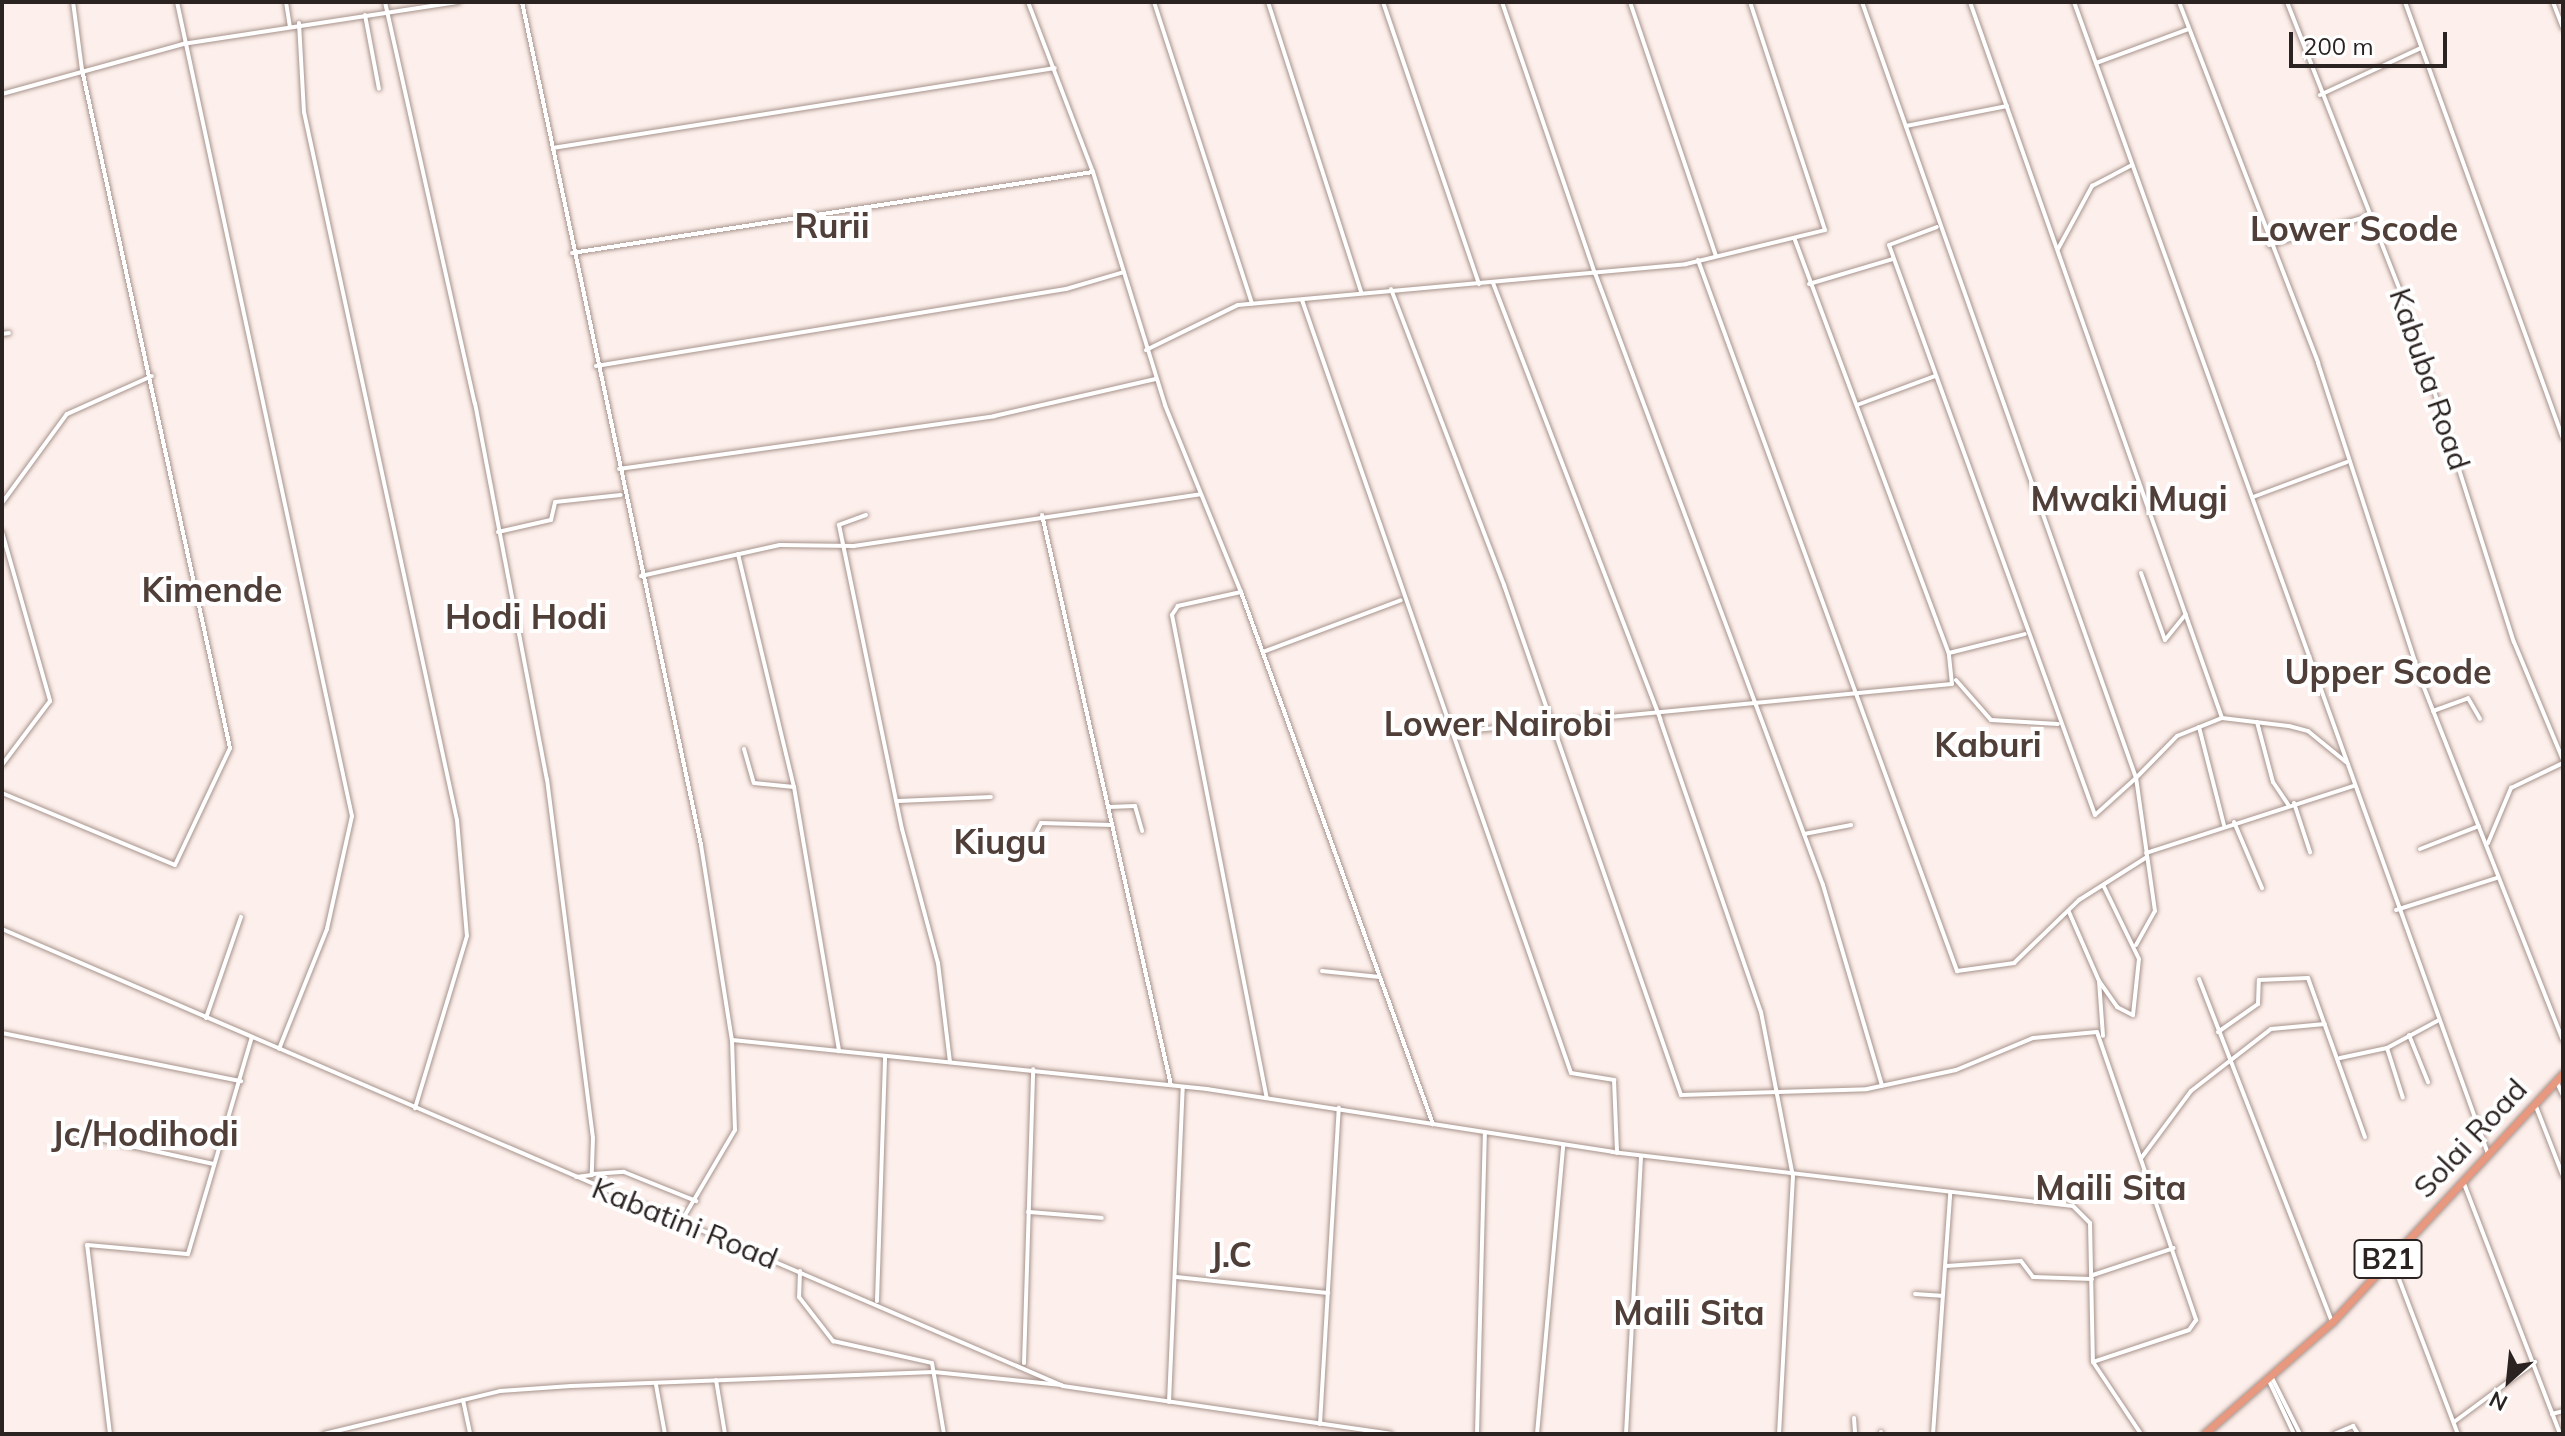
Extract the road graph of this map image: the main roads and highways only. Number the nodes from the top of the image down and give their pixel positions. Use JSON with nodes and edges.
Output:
{"nodes":[{"id":1,"x":2563,"y":1073,"type":"edge"},
{"id":2,"x":2204,"y":1434,"type":"edge"}],
"edges":[{"from":1,"to":2,"type":"highway","name":"Solai Road","number":"B21"}]}
